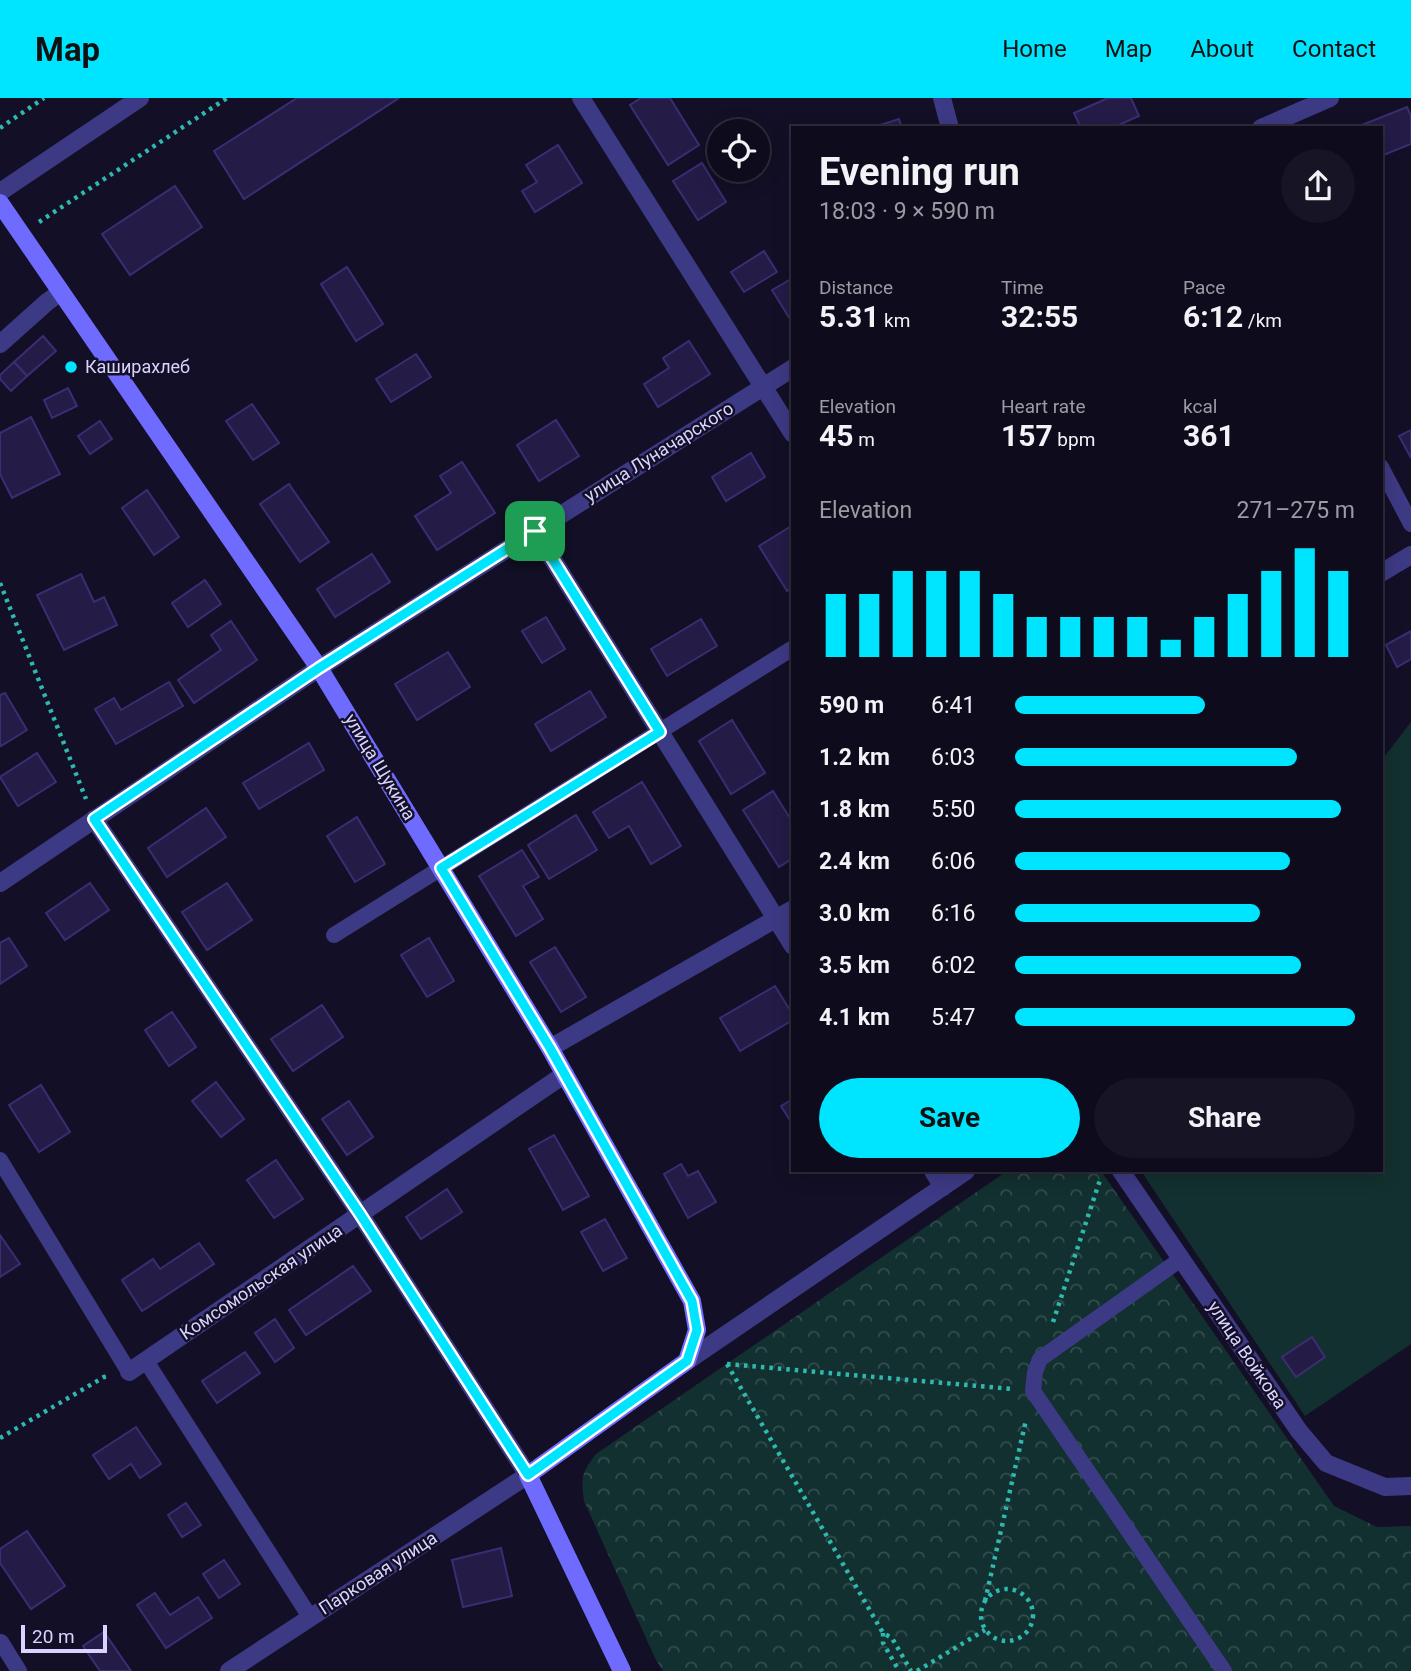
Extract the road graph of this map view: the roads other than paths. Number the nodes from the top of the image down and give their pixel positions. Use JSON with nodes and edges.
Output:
{"nodes":[{"id":1,"x":140,"y":98,"type":"edge"},
{"id":2,"x":581,"y":98,"type":"edge"},
{"id":3,"x":942,"y":98,"type":"edge"},
{"id":4,"x":1325,"y":99,"type":"edge"},
{"id":5,"x":949,"y":126,"type":"edge"},
{"id":6,"x":1265,"y":126,"type":"edge"},
{"id":7,"x":0,"y":191,"type":"edge"},
{"id":8,"x":0,"y":203,"type":"edge"},
{"id":9,"x":61,"y":292,"type":"junction"},
{"id":10,"x":0,"y":344,"type":"edge"},
{"id":11,"x":791,"y":369,"type":"edge"},
{"id":12,"x":764,"y":386,"type":"junction"},
{"id":13,"x":791,"y":431,"type":"edge"},
{"id":14,"x":1383,"y":471,"type":"edge"},
{"id":15,"x":1411,"y":524,"type":"edge"},
{"id":16,"x":535,"y":531,"type":"junction"},
{"id":17,"x":1411,"y":555,"type":"edge"},
{"id":18,"x":1383,"y":572,"type":"edge"},
{"id":19,"x":791,"y":649,"type":"edge"},
{"id":20,"x":319,"y":668,"type":"junction"},
{"id":21,"x":660,"y":732,"type":"junction"},
{"id":22,"x":94,"y":819,"type":"junction"},
{"id":23,"x":441,"y":868,"type":"junction"},
{"id":24,"x":0,"y":883,"type":"edge"},
{"id":25,"x":791,"y":910,"type":"edge"},
{"id":26,"x":776,"y":919,"type":"junction"},
{"id":27,"x":334,"y":935,"type":"dead end"},
{"id":28,"x":791,"y":943,"type":"edge"},
{"id":29,"x":550,"y":1048,"type":"junction"},
{"id":30,"x":565,"y":1074,"type":"junction"},
{"id":31,"x":0,"y":1160,"type":"edge"},
{"id":32,"x":934,"y":1172,"type":"edge"},
{"id":33,"x":965,"y":1172,"type":"edge"},
{"id":34,"x":1122,"y":1172,"type":"edge"},
{"id":35,"x":943,"y":1187,"type":"junction"},
{"id":36,"x":360,"y":1214,"type":"junction"},
{"id":37,"x":1181,"y":1259,"type":"junction"},
{"id":38,"x":146,"y":1361,"type":"junction"},
{"id":39,"x":687,"y":1361,"type":"junction"},
{"id":40,"x":130,"y":1372,"type":"joint"},
{"id":41,"x":528,"y":1475,"type":"junction"},
{"id":42,"x":1411,"y":1486,"type":"edge"},
{"id":43,"x":310,"y":1617,"type":"junction"},
{"id":44,"x":1,"y":1642,"type":"edge"},
{"id":45,"x":19,"y":1671,"type":"edge"},
{"id":46,"x":229,"y":1671,"type":"edge"},
{"id":47,"x":622,"y":1671,"type":"edge"},
{"id":48,"x":1224,"y":1671,"type":"edge"}],
"edges":[{"from":1,"to":7,"type":"street"},
{"from":2,"to":12,"type":"street"},
{"from":3,"to":5,"type":"street"},
{"from":4,"to":6,"type":"street"},
{"from":8,"to":9,"type":"street","name":"улица Щукина"},
{"from":9,"to":10,"type":"street"},
{"from":9,"to":20,"type":"street","name":"улица Щукина"},
{"from":11,"to":12,"type":"street","name":"улица Луначарского"},
{"from":12,"to":13,"type":"street"},
{"from":12,"to":16,"type":"street","name":"улица Луначарского"},
{"from":14,"to":15,"type":"lane"},
{"from":16,"to":20,"type":"street","name":"улица Луначарского"},
{"from":16,"to":21,"type":"street"},
{"from":17,"to":18,"type":"street"},
{"from":19,"to":21,"type":"lane"},
{"from":20,"to":22,"type":"street","name":"улица Луначарского"},
{"from":20,"to":23,"type":"street","name":"улица Щукина"},
{"from":21,"to":23,"type":"lane"},
{"from":21,"to":26,"type":"street"},
{"from":22,"to":24,"type":"street","name":"улица Луначарского"},
{"from":22,"to":36,"type":"street"},
{"from":23,"to":27,"type":"lane"},
{"from":23,"to":29,"type":"street","name":"улица Щукина"},
{"from":25,"to":26,"type":"street"},
{"from":26,"to":28,"type":"street"},
{"from":26,"to":29,"type":"street"},
{"from":29,"to":30,"type":"street","name":"улица Щукина"},
{"from":30,"to":36,"type":"street","name":"Комсомольская улица"},
{"from":30,"to":39,"type":"street","name":"улица Щукина"},
{"from":31,"to":40,"type":"lane"},
{"from":32,"to":35,"type":"street"},
{"from":33,"to":35,"type":"street"},
{"from":34,"to":37,"type":"street","name":"улица Войкова"},
{"from":35,"to":39,"type":"street"},
{"from":36,"to":38,"type":"street","name":"Комсомольская улица"},
{"from":36,"to":41,"type":"street"},
{"from":37,"to":42,"type":"street","name":"улица Войкова"},
{"from":37,"to":48,"type":"lane"},
{"from":38,"to":40,"type":"street","name":"Комсомольская улица"},
{"from":38,"to":43,"type":"lane"},
{"from":39,"to":41,"type":"street"},
{"from":41,"to":43,"type":"street","name":"Парковая улица"},
{"from":41,"to":47,"type":"street"},
{"from":43,"to":46,"type":"street","name":"Парковая улица"},
{"from":44,"to":45,"type":"lane"}]}
